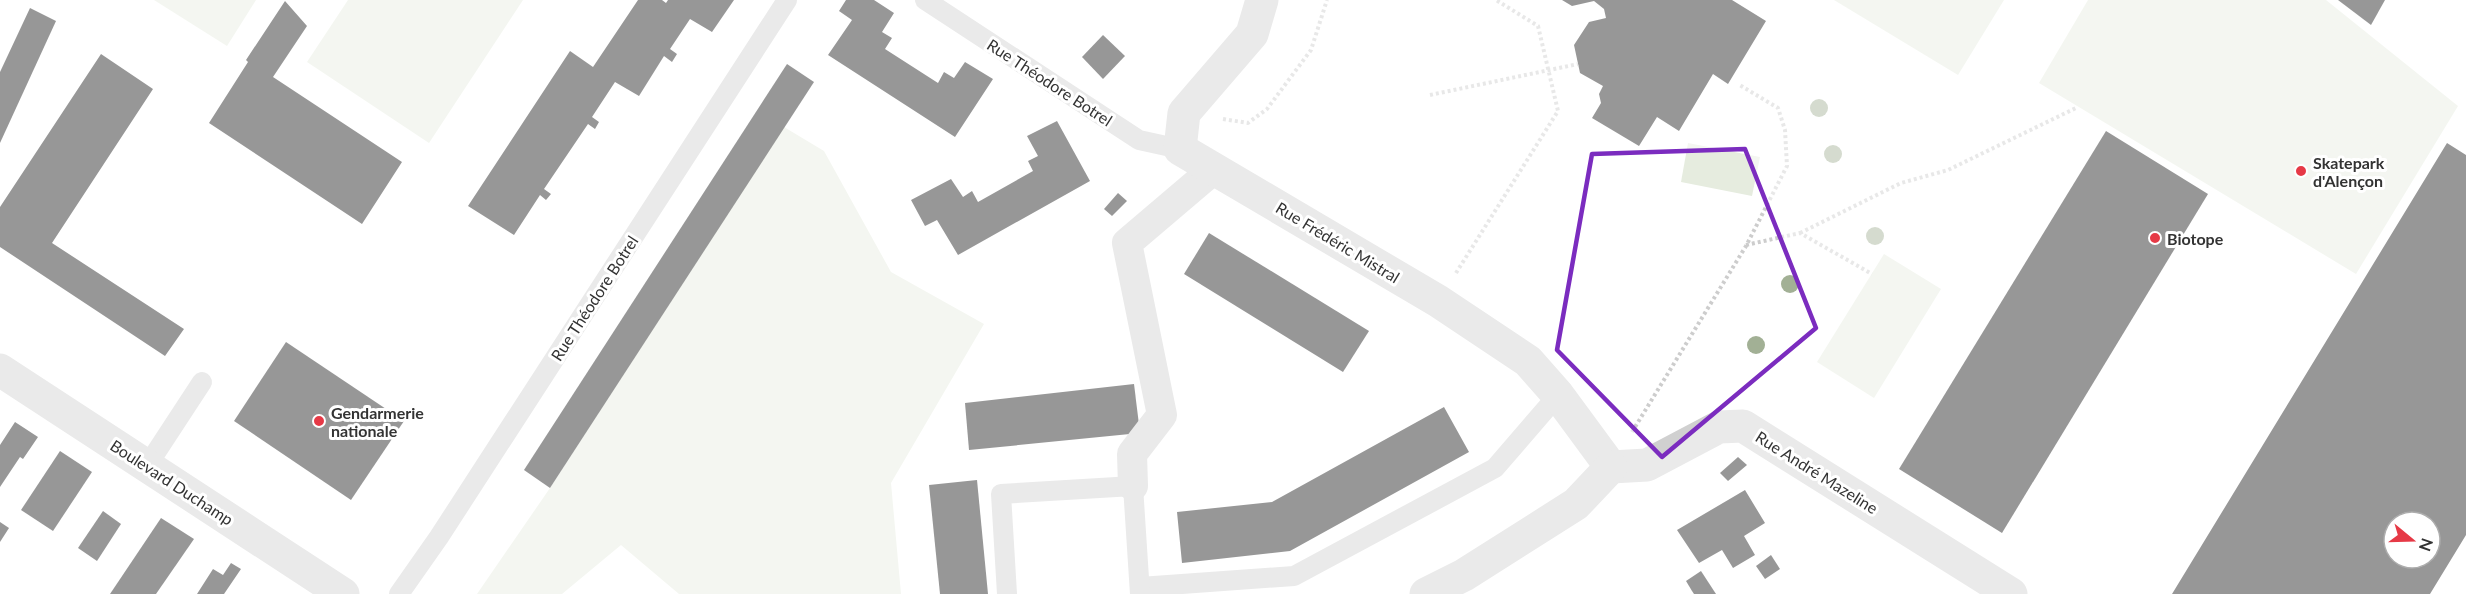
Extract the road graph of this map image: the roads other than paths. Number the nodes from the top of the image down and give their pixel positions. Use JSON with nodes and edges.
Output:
{"nodes":[{"id":1,"x":786,"y":0,"type":"edge"},
{"id":2,"x":926,"y":0,"type":"edge"},
{"id":3,"x":1262,"y":0,"type":"edge"},
{"id":4,"x":1180,"y":149,"type":"junction"},
{"id":5,"x":1214,"y":169,"type":"junction"},
{"id":6,"x":0,"y":370,"type":"edge"},
{"id":7,"x":202,"y":382,"type":"dead end"},
{"id":8,"x":1558,"y":395,"type":"junction"},
{"id":9,"x":147,"y":466,"type":"junction"},
{"id":10,"x":1611,"y":467,"type":"junction"},
{"id":11,"x":1133,"y":486,"type":"junction"},
{"id":12,"x":1470,"y":584,"type":"edge"},
{"id":13,"x":1140,"y":590,"type":"edge"},
{"id":14,"x":343,"y":594,"type":"edge"},
{"id":15,"x":399,"y":594,"type":"edge"},
{"id":16,"x":1007,"y":594,"type":"edge"},
{"id":17,"x":1426,"y":594,"type":"edge"},
{"id":18,"x":2011,"y":594,"type":"edge"}],
"edges":[{"from":1,"to":15,"type":"lane","name":"Rue Théodore Botrel"},
{"from":2,"to":4,"type":"lane","name":"Rue Théodore Botrel"},
{"from":3,"to":4,"type":"street"},
{"from":4,"to":5,"type":"street","name":"Rue Frédéric Mistral"},
{"from":5,"to":8,"type":"street","name":"Rue Frédéric Mistral"},
{"from":5,"to":11,"type":"street"},
{"from":6,"to":9,"type":"street","name":"Boulevard Duchamp"},
{"from":7,"to":9,"type":"lane"},
{"from":8,"to":10,"type":"street","name":"Rue Frédéric Mistral"},
{"from":8,"to":13,"type":"lane"},
{"from":9,"to":14,"type":"street","name":"Boulevard Duchamp"},
{"from":10,"to":12,"type":"street"},
{"from":10,"to":18,"type":"street","name":"Rue André Mazeline"},
{"from":11,"to":13,"type":"lane"},
{"from":11,"to":16,"type":"lane"},
{"from":12,"to":17,"type":"street"}]}
